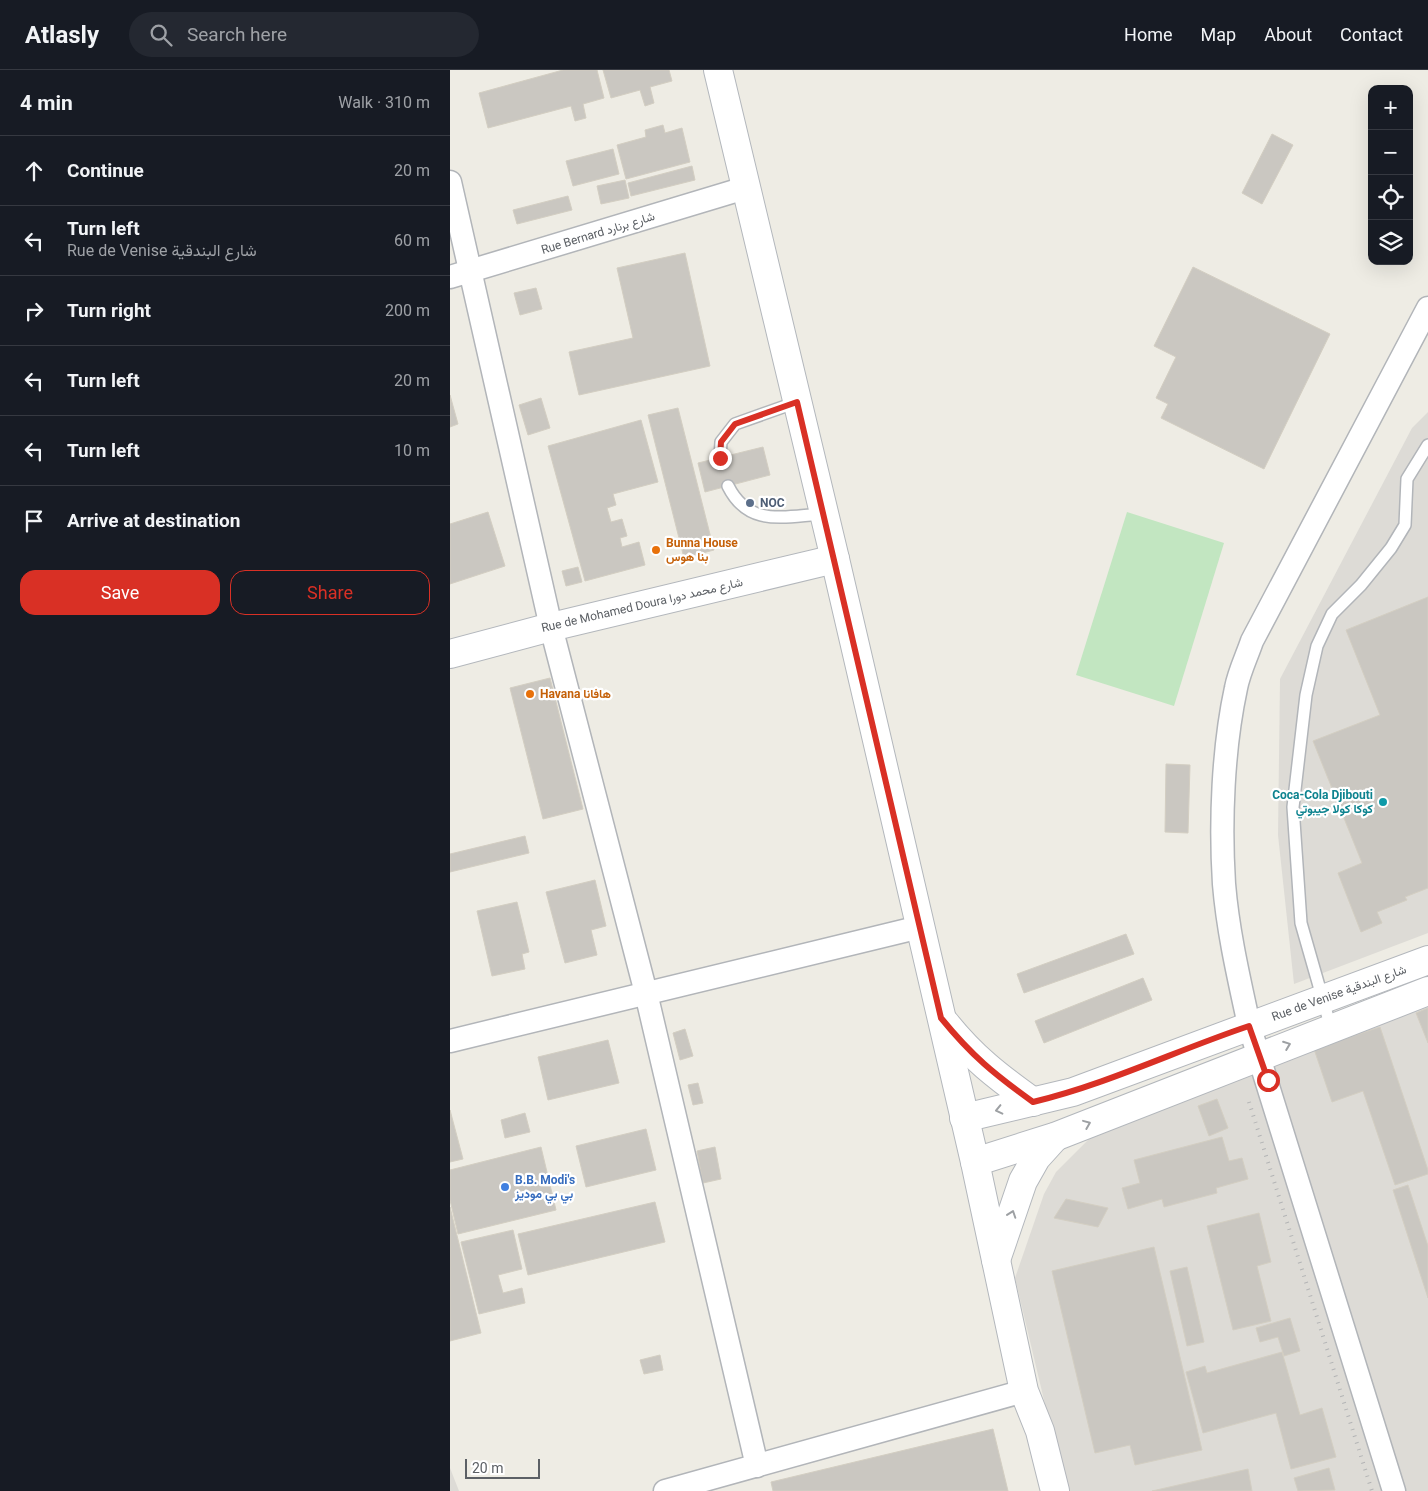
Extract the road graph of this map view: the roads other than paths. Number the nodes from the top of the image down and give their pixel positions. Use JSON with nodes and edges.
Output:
{"nodes":[{"id":1,"x":718,"y":70,"type":"edge"},
{"id":2,"x":450,"y":182,"type":"edge"},
{"id":3,"x":745,"y":188,"type":"junction"},
{"id":4,"x":460,"y":275,"type":"edge"},
{"id":5,"x":1428,"y":308,"type":"edge"},
{"id":6,"x":1422,"y":330,"type":"edge"},
{"id":7,"x":797,"y":402,"type":"junction"},
{"id":8,"x":1428,"y":445,"type":"edge"},
{"id":9,"x":720,"y":458,"type":"dead end"},
{"id":10,"x":728,"y":486,"type":"dead end"},
{"id":11,"x":824,"y":514,"type":"junction"},
{"id":12,"x":835,"y":559,"type":"junction"},
{"id":13,"x":551,"y":626,"type":"junction"},
{"id":14,"x":450,"y":654,"type":"edge"},
{"id":15,"x":920,"y":927,"type":"junction"},
{"id":16,"x":1428,"y":960,"type":"edge"},
{"id":17,"x":1428,"y":991,"type":"edge"},
{"id":18,"x":646,"y":993,"type":"junction"},
{"id":19,"x":1323,"y":1001,"type":"junction"},
{"id":20,"x":941,"y":1018,"type":"junction"},
{"id":21,"x":1249,"y":1026,"type":"junction"},
{"id":22,"x":1331,"y":1028,"type":"junction"},
{"id":23,"x":450,"y":1041,"type":"edge"},
{"id":24,"x":1258,"y":1056,"type":"junction"},
{"id":25,"x":1033,"y":1102,"type":"junction"},
{"id":26,"x":964,"y":1118,"type":"junction"},
{"id":27,"x":1057,"y":1136,"type":"junction"},
{"id":28,"x":975,"y":1162,"type":"junction"},
{"id":29,"x":996,"y":1260,"type":"junction"},
{"id":30,"x":1025,"y":1394,"type":"junction"},
{"id":31,"x":757,"y":1466,"type":"junction"},
{"id":32,"x":665,"y":1491,"type":"edge"},
{"id":33,"x":1036,"y":1491,"type":"edge"},
{"id":34,"x":1055,"y":1491,"type":"edge"},
{"id":35,"x":1394,"y":1491,"type":"edge"}],
"edges":[{"from":1,"to":3,"type":"main road"},
{"from":2,"to":4,"type":"street"},
{"from":3,"to":4,"type":"street","name":"Rue Bernard شارع برنارد"},
{"from":3,"to":7,"type":"main road"},
{"from":4,"to":13,"type":"street"},
{"from":5,"to":6,"type":"street"},
{"from":6,"to":21,"type":"street"},
{"from":7,"to":9,"type":"lane"},
{"from":7,"to":11,"type":"main road"},
{"from":8,"to":19,"type":"lane"},
{"from":10,"to":11,"type":"lane"},
{"from":11,"to":12,"type":"main road"},
{"from":12,"to":13,"type":"main road","name":"Rue de Mohamed Doura شارع محمد دورا"},
{"from":12,"to":15,"type":"main road"},
{"from":13,"to":14,"type":"main road","name":"Rue de Mohamed Doura شارع محمد دورا"},
{"from":13,"to":18,"type":"street"},
{"from":15,"to":18,"type":"street"},
{"from":15,"to":20,"type":"main road"},
{"from":16,"to":19,"type":"main road","name":"Rue de Venise شارع البندقية"},
{"from":17,"to":22,"type":"main road"},
{"from":18,"to":23,"type":"street"},
{"from":18,"to":31,"type":"street"},
{"from":19,"to":21,"type":"main road","name":"Rue de Venise شارع البندقية"},
{"from":19,"to":22,"type":"lane"},
{"from":20,"to":25,"type":"main road"},
{"from":20,"to":26,"type":"main road"},
{"from":21,"to":24,"type":"street"},
{"from":21,"to":25,"type":"main road","name":"Rue de Venise شارع البندقية"},
{"from":24,"to":22,"type":"main road","one_way":true},
{"from":27,"to":24,"type":"main road","one_way":true},
{"from":24,"to":35,"type":"street"},
{"from":25,"to":26,"type":"main road","name":"Rue de Venise شارع البندقية","one_way":true},
{"from":26,"to":28,"type":"main road"},
{"from":27,"to":28,"type":"main road"},
{"from":29,"to":27,"type":"main road","one_way":true},
{"from":28,"to":29,"type":"main road"},
{"from":29,"to":30,"type":"main road"},
{"from":30,"to":31,"type":"street"},
{"from":30,"to":33,"type":"main road"},
{"from":30,"to":34,"type":"main road"},
{"from":31,"to":32,"type":"street"}]}
